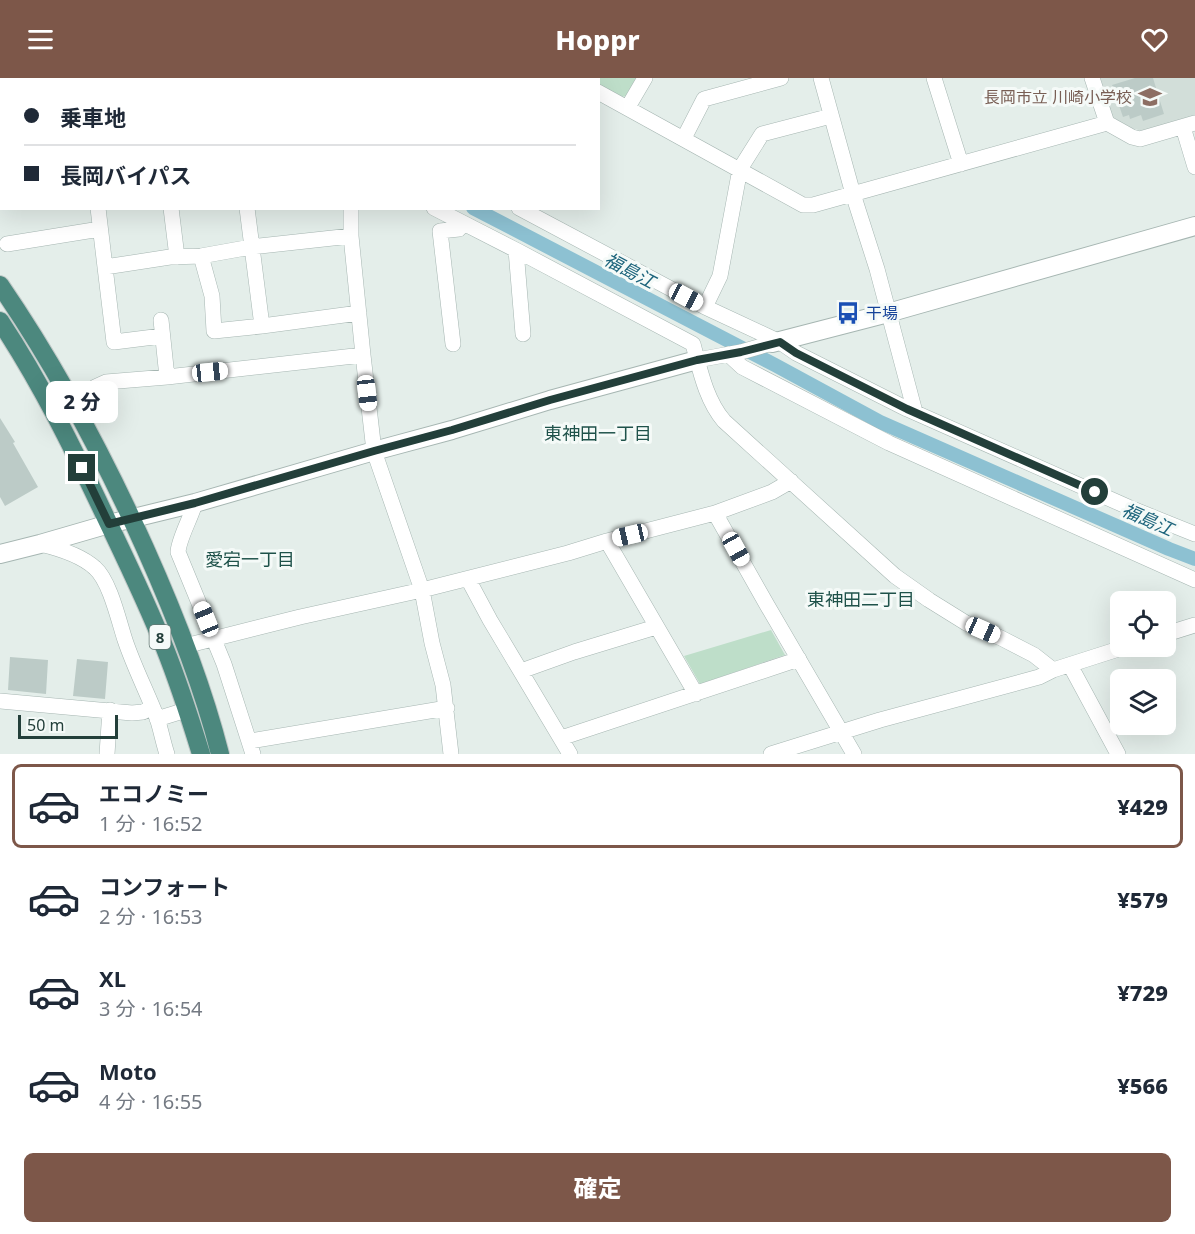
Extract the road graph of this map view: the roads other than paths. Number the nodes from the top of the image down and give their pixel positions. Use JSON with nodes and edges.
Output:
{"nodes":[{"id":1,"x":645,"y":78,"type":"edge"},
{"id":2,"x":781,"y":78,"type":"edge"},
{"id":3,"x":821,"y":78,"type":"edge"},
{"id":4,"x":934,"y":78,"type":"edge"},
{"id":5,"x":1092,"y":78,"type":"edge"},
{"id":6,"x":600,"y":93,"type":"edge"},
{"id":7,"x":628,"y":108,"type":"junction"},
{"id":8,"x":831,"y":116,"type":"junction"},
{"id":9,"x":1107,"y":123,"type":"junction"},
{"id":10,"x":1189,"y":125,"type":"edge"},
{"id":11,"x":684,"y":138,"type":"junction"},
{"id":12,"x":961,"y":164,"type":"junction"},
{"id":13,"x":1195,"y":167,"type":"edge"},
{"id":14,"x":740,"y":169,"type":"junction"},
{"id":15,"x":853,"y":194,"type":"junction"},
{"id":16,"x":98,"y":210,"type":"edge"},
{"id":17,"x":171,"y":210,"type":"edge"},
{"id":18,"x":247,"y":210,"type":"edge"},
{"id":19,"x":351,"y":210,"type":"edge"},
{"id":20,"x":438,"y":210,"type":"edge"},
{"id":21,"x":523,"y":210,"type":"edge"},
{"id":22,"x":463,"y":223,"type":"junction"},
{"id":23,"x":1195,"y":226,"type":"edge"},
{"id":24,"x":100,"y":229,"type":"junction"},
{"id":25,"x":351,"y":236,"type":"junction"},
{"id":26,"x":7,"y":244,"type":"dead end"},
{"id":27,"x":251,"y":247,"type":"junction"},
{"id":28,"x":516,"y":250,"type":"junction"},
{"id":29,"x":201,"y":256,"type":"junction"},
{"id":30,"x":177,"y":257,"type":"junction"},
{"id":31,"x":105,"y":267,"type":"junction"},
{"id":32,"x":0,"y":285,"type":"edge"},
{"id":33,"x":705,"y":307,"type":"junction"},
{"id":34,"x":888,"y":313,"type":"junction"},
{"id":35,"x":359,"y":314,"type":"junction"},
{"id":36,"x":161,"y":320,"type":"dead end"},
{"id":37,"x":0,"y":321,"type":"edge"},
{"id":38,"x":262,"y":326,"type":"junction"},
{"id":39,"x":523,"y":334,"type":"dead end"},
{"id":40,"x":162,"y":336,"type":"junction"},
{"id":41,"x":776,"y":342,"type":"junction"},
{"id":42,"x":453,"y":344,"type":"dead end"},
{"id":43,"x":734,"y":353,"type":"junction"},
{"id":44,"x":363,"y":355,"type":"junction"},
{"id":45,"x":697,"y":360,"type":"junction"},
{"id":46,"x":167,"y":377,"type":"junction"},
{"id":47,"x":95,"y":387,"type":"dead end"},
{"id":48,"x":915,"y":412,"type":"junction"},
{"id":49,"x":374,"y":451,"type":"junction"},
{"id":50,"x":791,"y":481,"type":"junction"},
{"id":51,"x":195,"y":503,"type":"junction"},
{"id":52,"x":716,"y":513,"type":"junction"},
{"id":53,"x":132,"y":519,"type":"junction"},
{"id":54,"x":109,"y":524,"type":"junction"},
{"id":55,"x":1195,"y":534,"type":"edge"},
{"id":56,"x":607,"y":541,"type":"junction"},
{"id":57,"x":40,"y":544,"type":"junction"},
{"id":58,"x":0,"y":554,"type":"edge"},
{"id":59,"x":468,"y":579,"type":"junction"},
{"id":60,"x":1195,"y":580,"type":"edge"},
{"id":61,"x":422,"y":590,"type":"junction"},
{"id":62,"x":1195,"y":625,"type":"edge"},
{"id":63,"x":656,"y":627,"type":"junction"},
{"id":64,"x":1176,"y":631,"type":"edge"},
{"id":65,"x":214,"y":638,"type":"junction"},
{"id":66,"x":185,"y":646,"type":"junction"},
{"id":67,"x":1110,"y":652,"type":"edge"},
{"id":68,"x":799,"y":659,"type":"junction"},
{"id":69,"x":1070,"y":665,"type":"junction"},
{"id":70,"x":1053,"y":670,"type":"junction"},
{"id":71,"x":521,"y":671,"type":"junction"},
{"id":72,"x":696,"y":694,"type":"junction"},
{"id":73,"x":0,"y":701,"type":"edge"},
{"id":74,"x":447,"y":708,"type":"junction"},
{"id":75,"x":110,"y":710,"type":"junction"},
{"id":76,"x":186,"y":710,"type":"junction"},
{"id":77,"x":155,"y":713,"type":"junction"},
{"id":78,"x":842,"y":732,"type":"junction"},
{"id":79,"x":561,"y":738,"type":"junction"},
{"id":80,"x":252,"y":748,"type":"edge"},
{"id":81,"x":107,"y":754,"type":"edge"},
{"id":82,"x":166,"y":754,"type":"edge"},
{"id":83,"x":201,"y":754,"type":"edge"},
{"id":84,"x":220,"y":754,"type":"edge"},
{"id":85,"x":450,"y":754,"type":"edge"},
{"id":86,"x":570,"y":754,"type":"edge"},
{"id":87,"x":771,"y":754,"type":"edge"},
{"id":88,"x":854,"y":754,"type":"edge"},
{"id":89,"x":1118,"y":754,"type":"edge"}],
"edges":[{"from":1,"to":7,"type":"street"},
{"from":2,"to":11,"type":"street"},
{"from":3,"to":8,"type":"street"},
{"from":4,"to":12,"type":"street"},
{"from":5,"to":9,"type":"street"},
{"from":6,"to":7,"type":"street"},
{"from":7,"to":11,"type":"street"},
{"from":8,"to":14,"type":"street"},
{"from":8,"to":15,"type":"street"},
{"from":9,"to":10,"type":"street"},
{"from":9,"to":12,"type":"street"},
{"from":10,"to":13,"type":"street"},
{"from":11,"to":14,"type":"street"},
{"from":12,"to":15,"type":"street"},
{"from":14,"to":15,"type":"street"},
{"from":14,"to":33,"type":"street"},
{"from":15,"to":34,"type":"street"},
{"from":16,"to":24,"type":"street"},
{"from":17,"to":30,"type":"street"},
{"from":18,"to":27,"type":"street"},
{"from":19,"to":25,"type":"street"},
{"from":20,"to":22,"type":"street"},
{"from":21,"to":33,"type":"street"},
{"from":22,"to":28,"type":"street"},
{"from":22,"to":42,"type":"street"},
{"from":23,"to":34,"type":"street"},
{"from":24,"to":26,"type":"street"},
{"from":24,"to":31,"type":"street"},
{"from":25,"to":27,"type":"street"},
{"from":25,"to":35,"type":"street"},
{"from":27,"to":29,"type":"street"},
{"from":27,"to":38,"type":"street"},
{"from":28,"to":39,"type":"street"},
{"from":28,"to":45,"type":"street"},
{"from":29,"to":30,"type":"street"},
{"from":29,"to":38,"type":"street"},
{"from":30,"to":31,"type":"street"},
{"from":31,"to":40,"type":"street"},
{"from":32,"to":53,"type":"highway","number":"8"},
{"from":33,"to":41,"type":"street"},
{"from":34,"to":41,"type":"street"},
{"from":34,"to":48,"type":"street"},
{"from":35,"to":38,"type":"street"},
{"from":35,"to":44,"type":"street"},
{"from":36,"to":40,"type":"street"},
{"from":37,"to":54,"type":"highway","number":"8"},
{"from":40,"to":46,"type":"street"},
{"from":41,"to":43,"type":"street"},
{"from":41,"to":48,"type":"street"},
{"from":43,"to":45,"type":"street"},
{"from":43,"to":60,"type":"street"},
{"from":44,"to":46,"type":"street"},
{"from":44,"to":49,"type":"street"},
{"from":45,"to":49,"type":"street"},
{"from":45,"to":50,"type":"street"},
{"from":46,"to":47,"type":"street"},
{"from":48,"to":55,"type":"street"},
{"from":49,"to":51,"type":"street"},
{"from":49,"to":61,"type":"street"},
{"from":50,"to":52,"type":"street"},
{"from":50,"to":70,"type":"street"},
{"from":51,"to":53,"type":"street"},
{"from":51,"to":65,"type":"street"},
{"from":52,"to":56,"type":"street"},
{"from":52,"to":68,"type":"street"},
{"from":53,"to":54,"type":"street"},
{"from":53,"to":66,"type":"highway","number":"8"},
{"from":54,"to":57,"type":"street"},
{"from":54,"to":76,"type":"highway","number":"8"},
{"from":56,"to":59,"type":"street"},
{"from":56,"to":63,"type":"street"},
{"from":57,"to":58,"type":"street"},
{"from":57,"to":77,"type":"street"},
{"from":59,"to":61,"type":"street"},
{"from":59,"to":71,"type":"street"},
{"from":61,"to":65,"type":"street"},
{"from":61,"to":74,"type":"street"},
{"from":62,"to":64,"type":"street"},
{"from":63,"to":71,"type":"street"},
{"from":63,"to":72,"type":"street"},
{"from":65,"to":66,"type":"street"},
{"from":65,"to":80,"type":"street"},
{"from":66,"to":84,"type":"highway","number":"8"},
{"from":67,"to":69,"type":"street"},
{"from":68,"to":72,"type":"street"},
{"from":68,"to":78,"type":"street"},
{"from":69,"to":70,"type":"street"},
{"from":69,"to":89,"type":"street"},
{"from":70,"to":78,"type":"street"},
{"from":71,"to":79,"type":"street"},
{"from":72,"to":79,"type":"street"},
{"from":73,"to":75,"type":"street"},
{"from":74,"to":80,"type":"street"},
{"from":74,"to":85,"type":"street"},
{"from":75,"to":77,"type":"street"},
{"from":75,"to":81,"type":"street"},
{"from":76,"to":77,"type":"street"},
{"from":76,"to":83,"type":"highway","number":"8"},
{"from":77,"to":82,"type":"street"},
{"from":78,"to":87,"type":"street"},
{"from":78,"to":88,"type":"street"},
{"from":79,"to":86,"type":"street"}]}
